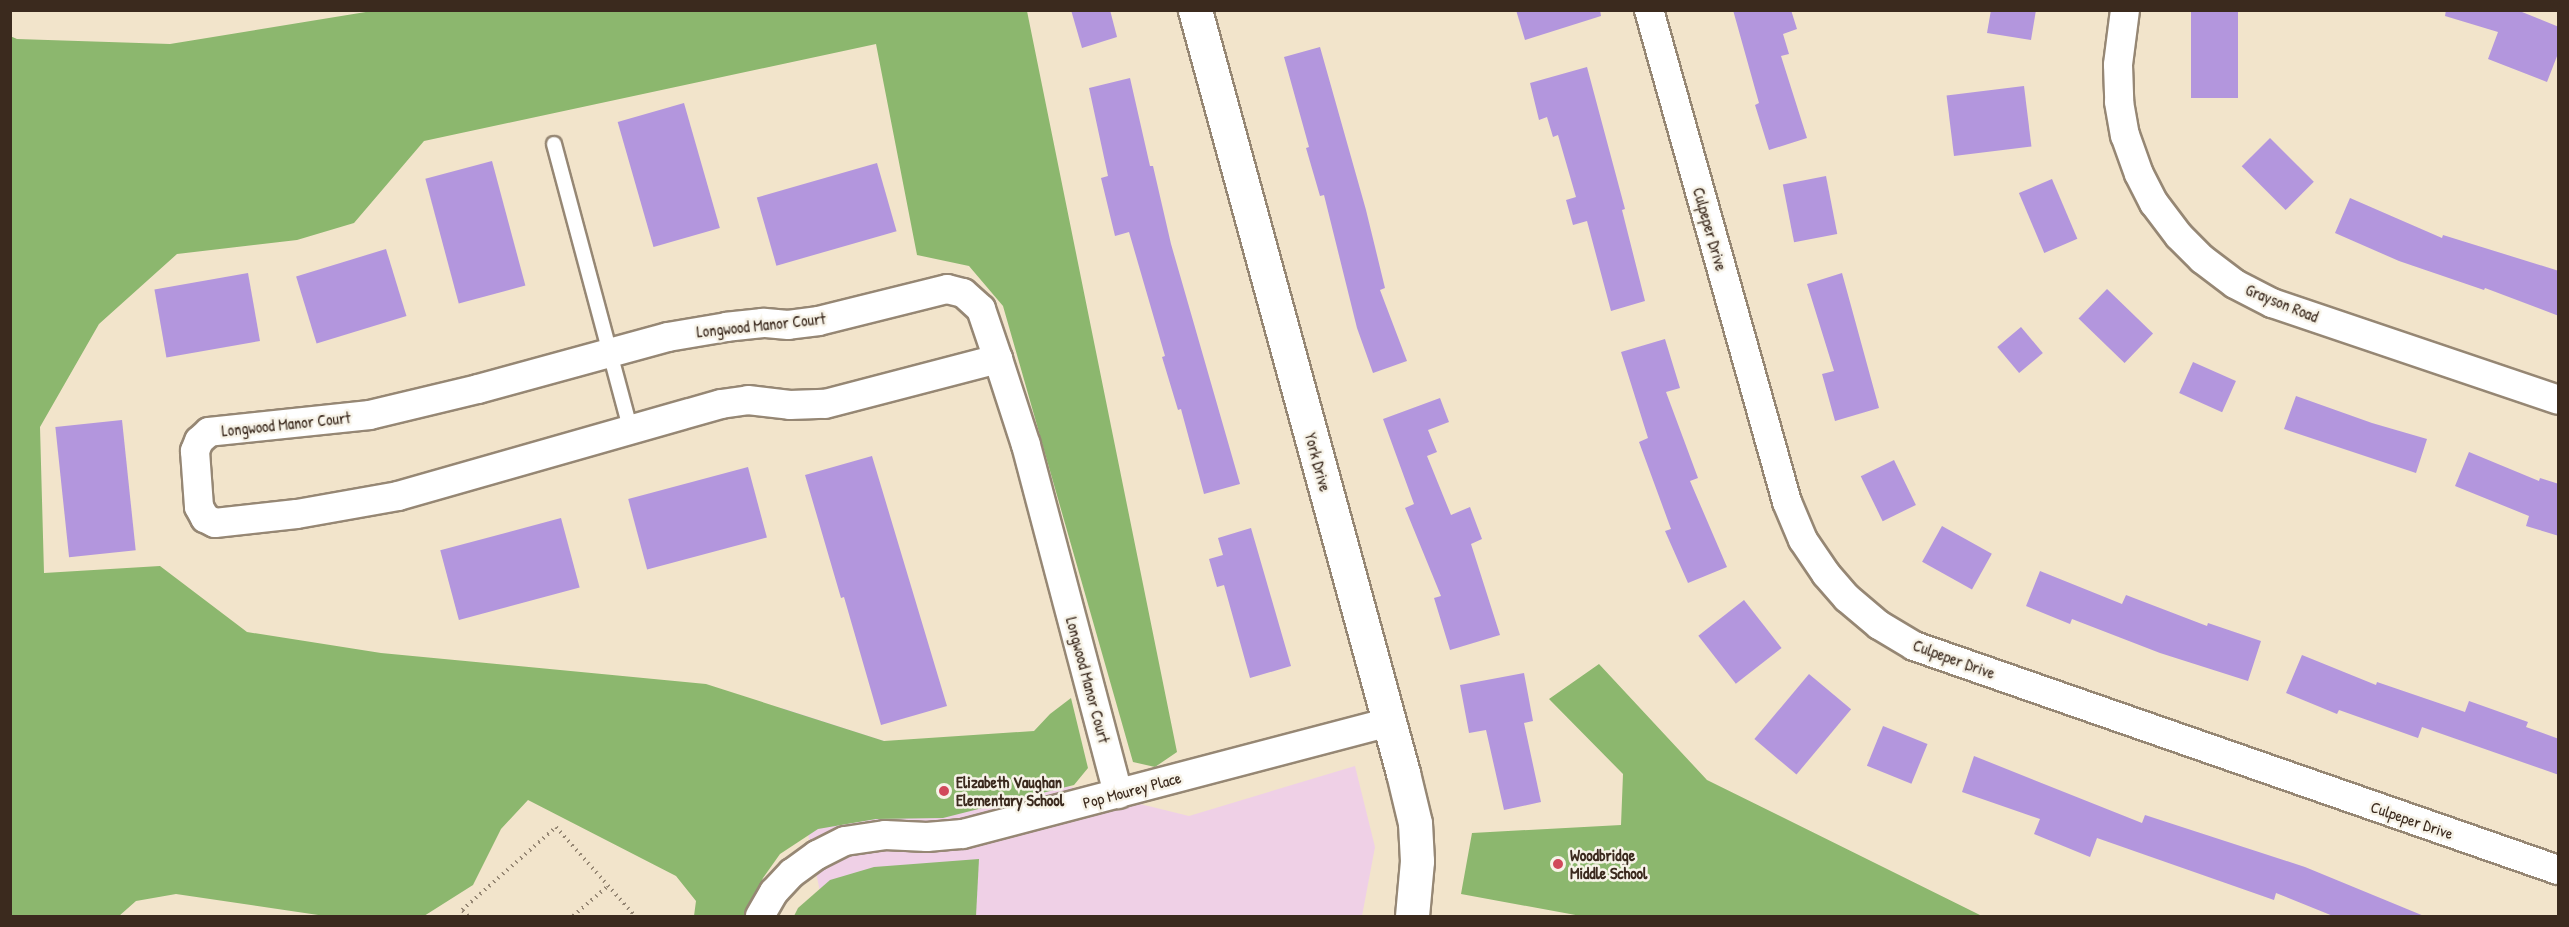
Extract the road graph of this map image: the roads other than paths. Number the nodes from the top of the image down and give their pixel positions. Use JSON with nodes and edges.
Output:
{"nodes":[{"id":1,"x":1195,"y":10,"type":"edge"},
{"id":2,"x":1649,"y":10,"type":"edge"},
{"id":3,"x":2125,"y":10,"type":"edge"},
{"id":4,"x":554,"y":144,"type":"dead end"},
{"id":5,"x":610,"y":353,"type":"junction"},
{"id":6,"x":998,"y":359,"type":"junction"},
{"id":7,"x":2559,"y":400,"type":"edge"},
{"id":8,"x":631,"y":431,"type":"junction"},
{"id":9,"x":1389,"y":722,"type":"junction"},
{"id":10,"x":1118,"y":794,"type":"junction"},
{"id":11,"x":2559,"y":870,"type":"edge"},
{"id":12,"x":760,"y":916,"type":"edge"},
{"id":13,"x":1412,"y":916,"type":"edge"}],
"edges":[{"from":1,"to":9,"type":"street","name":"York Drive"},
{"from":2,"to":11,"type":"street","name":"Culpeper Drive"},
{"from":3,"to":7,"type":"street","name":"Grayson Road"},
{"from":4,"to":5,"type":"lane"},
{"from":5,"to":6,"type":"street","name":"Longwood Manor Court"},
{"from":5,"to":8,"type":"lane"},
{"from":5,"to":8,"type":"street","name":"Longwood Manor Court"},
{"from":6,"to":8,"type":"street","name":"Longwood Manor Court"},
{"from":6,"to":10,"type":"street","name":"Longwood Manor Court"},
{"from":9,"to":10,"type":"street","name":"Pop Mourey Place"},
{"from":9,"to":13,"type":"street","name":"York Drive"},
{"from":10,"to":12,"type":"street","name":"Pop Mourey Place"}]}
